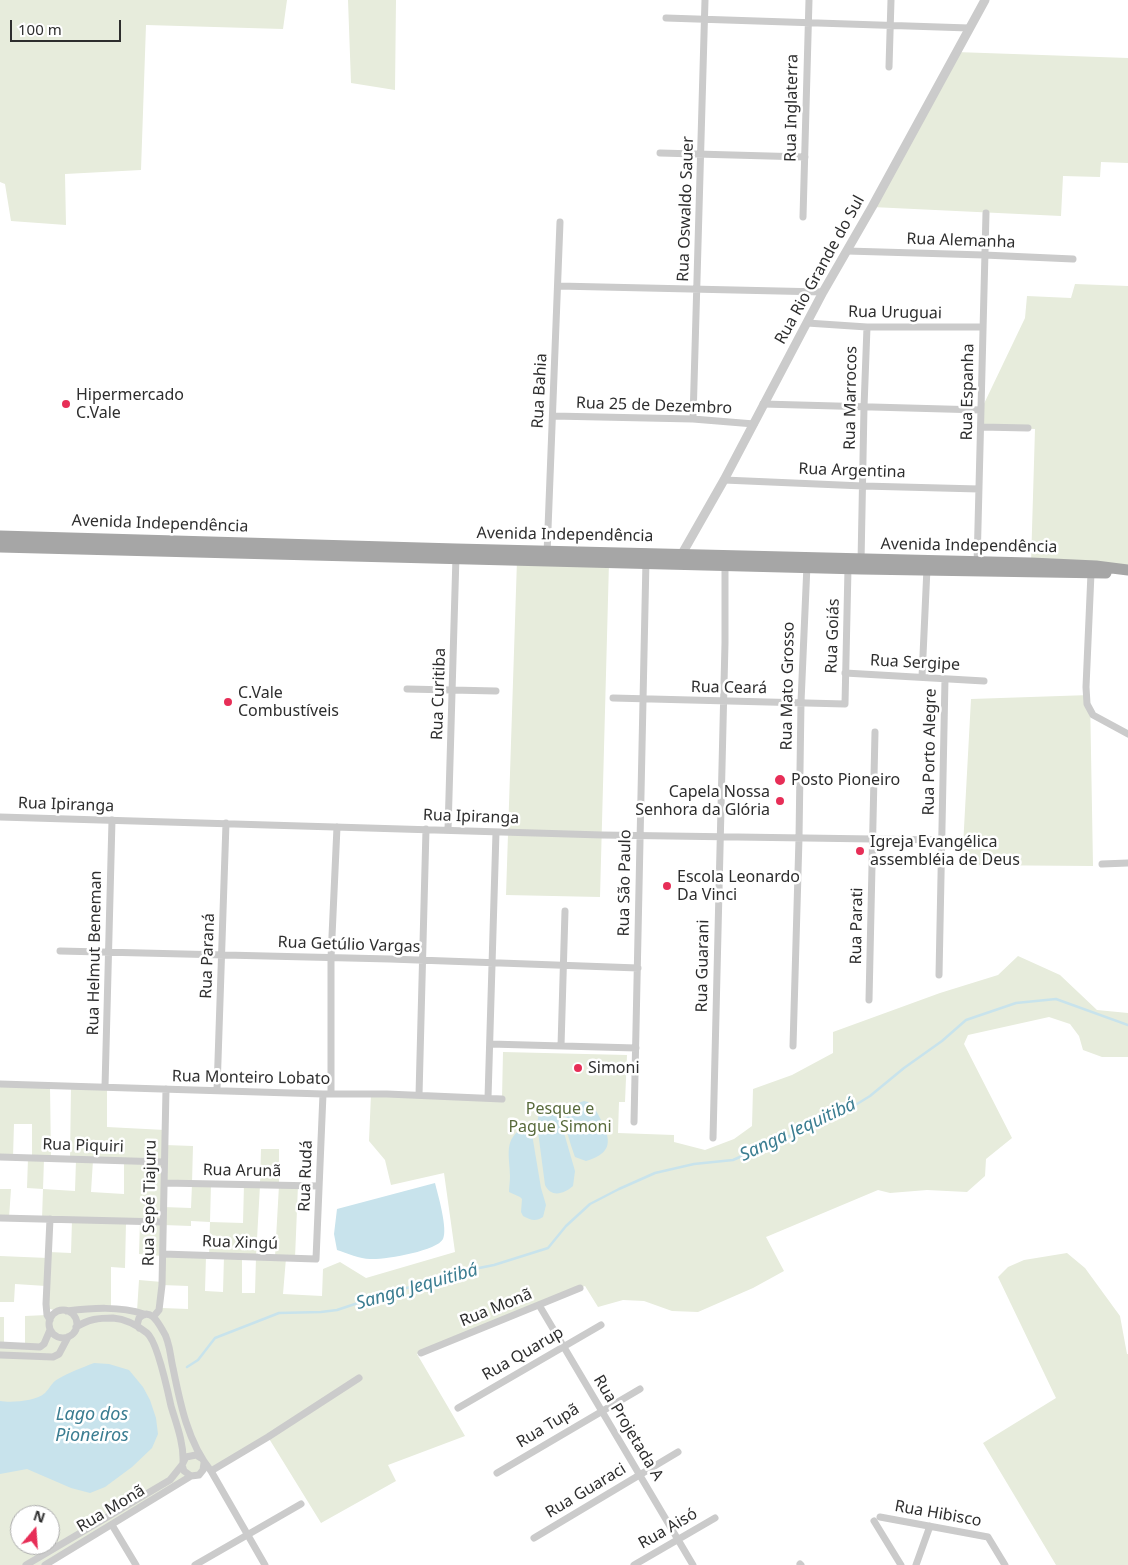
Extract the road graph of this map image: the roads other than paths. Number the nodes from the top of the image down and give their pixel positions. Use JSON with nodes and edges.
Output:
{"nodes":[{"id":1,"x":705,"y":0,"type":"edge"},
{"id":2,"x":809,"y":0,"type":"edge"},
{"id":3,"x":891,"y":0,"type":"edge"},
{"id":4,"x":985,"y":0,"type":"edge"},
{"id":5,"x":666,"y":18,"type":"dead end"},
{"id":6,"x":704,"y":19,"type":"junction"},
{"id":7,"x":808,"y":23,"type":"junction"},
{"id":8,"x":890,"y":24,"type":"junction"},
{"id":9,"x":969,"y":28,"type":"junction"},
{"id":10,"x":889,"y":67,"type":"dead end"},
{"id":11,"x":660,"y":153,"type":"dead end"},
{"id":12,"x":701,"y":154,"type":"junction"},
{"id":13,"x":805,"y":157,"type":"junction"},
{"id":14,"x":986,"y":213,"type":"dead end"},
{"id":15,"x":803,"y":217,"type":"dead end"},
{"id":16,"x":560,"y":222,"type":"dead end"},
{"id":17,"x":847,"y":250,"type":"junction"},
{"id":18,"x":984,"y":254,"type":"junction"},
{"id":19,"x":1073,"y":259,"type":"dead end"},
{"id":20,"x":558,"y":286,"type":"junction"},
{"id":21,"x":697,"y":290,"type":"junction"},
{"id":22,"x":823,"y":292,"type":"junction"},
{"id":23,"x":807,"y":324,"type":"junction"},
{"id":24,"x":867,"y":328,"type":"junction"},
{"id":25,"x":982,"y":328,"type":"junction"},
{"id":26,"x":763,"y":404,"type":"junction"},
{"id":27,"x":864,"y":407,"type":"junction"},
{"id":28,"x":981,"y":410,"type":"junction"},
{"id":29,"x":553,"y":416,"type":"junction"},
{"id":30,"x":693,"y":419,"type":"junction"},
{"id":31,"x":754,"y":424,"type":"junction"},
{"id":32,"x":981,"y":427,"type":"junction"},
{"id":33,"x":1028,"y":428,"type":"dead end"},
{"id":34,"x":724,"y":480,"type":"junction"},
{"id":35,"x":863,"y":486,"type":"junction"},
{"id":36,"x":979,"y":489,"type":"junction"},
{"id":37,"x":0,"y":536,"type":"edge"},
{"id":38,"x":0,"y":547,"type":"edge"},
{"id":39,"x":414,"y":552,"type":"junction"},
{"id":40,"x":456,"y":553,"type":"junction"},
{"id":41,"x":547,"y":556,"type":"junction"},
{"id":42,"x":646,"y":558,"type":"junction"},
{"id":43,"x":679,"y":559,"type":"junction"},
{"id":44,"x":725,"y":560,"type":"junction"},
{"id":45,"x":807,"y":562,"type":"junction"},
{"id":46,"x":861,"y":564,"type":"junction"},
{"id":47,"x":927,"y":565,"type":"junction"},
{"id":48,"x":978,"y":566,"type":"junction"},
{"id":49,"x":1000,"y":567,"type":"junction"},
{"id":50,"x":848,"y":568,"type":"junction"},
{"id":51,"x":1128,"y":571,"type":"edge"},
{"id":52,"x":1091,"y":573,"type":"junction"},
{"id":53,"x":845,"y":673,"type":"junction"},
{"id":54,"x":922,"y":678,"type":"junction"},
{"id":55,"x":945,"y":679,"type":"junction"},
{"id":56,"x":984,"y":681,"type":"dead end"},
{"id":57,"x":407,"y":689,"type":"dead end"},
{"id":58,"x":452,"y":690,"type":"junction"},
{"id":59,"x":496,"y":690,"type":"dead end"},
{"id":60,"x":613,"y":698,"type":"dead end"},
{"id":61,"x":643,"y":699,"type":"junction"},
{"id":62,"x":723,"y":702,"type":"junction"},
{"id":63,"x":801,"y":702,"type":"junction"},
{"id":64,"x":845,"y":704,"type":"joint"},
{"id":65,"x":875,"y":732,"type":"dead end"},
{"id":66,"x":1128,"y":734,"type":"edge"},
{"id":67,"x":0,"y":817,"type":"edge"},
{"id":68,"x":112,"y":820,"type":"junction"},
{"id":69,"x":226,"y":823,"type":"junction"},
{"id":70,"x":336,"y":827,"type":"junction"},
{"id":71,"x":426,"y":830,"type":"junction"},
{"id":72,"x":448,"y":830,"type":"junction"},
{"id":73,"x":496,"y":832,"type":"junction"},
{"id":74,"x":640,"y":835,"type":"junction"},
{"id":75,"x":720,"y":837,"type":"junction"},
{"id":76,"x":799,"y":838,"type":"junction"},
{"id":77,"x":873,"y":839,"type":"junction"},
{"id":78,"x":941,"y":840,"type":"junction"},
{"id":79,"x":1128,"y":863,"type":"edge"},
{"id":80,"x":1102,"y":864,"type":"dead end"},
{"id":81,"x":566,"y":910,"type":"dead end"},
{"id":82,"x":60,"y":951,"type":"dead end"},
{"id":83,"x":108,"y":952,"type":"junction"},
{"id":84,"x":222,"y":955,"type":"junction"},
{"id":85,"x":331,"y":958,"type":"junction"},
{"id":86,"x":423,"y":961,"type":"junction"},
{"id":87,"x":492,"y":963,"type":"junction"},
{"id":88,"x":564,"y":966,"type":"junction"},
{"id":89,"x":638,"y":968,"type":"junction"},
{"id":90,"x":939,"y":975,"type":"dead end"},
{"id":91,"x":869,"y":1000,"type":"dead end"},
{"id":92,"x":490,"y":1044,"type":"junction"},
{"id":93,"x":561,"y":1046,"type":"junction"},
{"id":94,"x":793,"y":1046,"type":"dead end"},
{"id":95,"x":636,"y":1048,"type":"junction"},
{"id":96,"x":0,"y":1084,"type":"edge"},
{"id":97,"x":105,"y":1087,"type":"junction"},
{"id":98,"x":166,"y":1089,"type":"junction"},
{"id":99,"x":217,"y":1090,"type":"junction"},
{"id":100,"x":323,"y":1094,"type":"junction"},
{"id":101,"x":331,"y":1094,"type":"junction"},
{"id":102,"x":419,"y":1095,"type":"junction"},
{"id":103,"x":488,"y":1098,"type":"junction"},
{"id":104,"x":502,"y":1098,"type":"dead end"},
{"id":105,"x":634,"y":1122,"type":"dead end"},
{"id":106,"x":713,"y":1138,"type":"dead end"},
{"id":107,"x":0,"y":1157,"type":"edge"},
{"id":108,"x":164,"y":1162,"type":"junction"},
{"id":109,"x":164,"y":1183,"type":"junction"},
{"id":110,"x":319,"y":1186,"type":"junction"},
{"id":111,"x":0,"y":1218,"type":"edge"},
{"id":112,"x":50,"y":1220,"type":"junction"},
{"id":113,"x":163,"y":1222,"type":"junction"},
{"id":114,"x":162,"y":1254,"type":"junction"},
{"id":115,"x":316,"y":1259,"type":"joint"},
{"id":116,"x":580,"y":1288,"type":"dead end"},
{"id":117,"x":46,"y":1304,"type":"junction"},
{"id":118,"x":539,"y":1305,"type":"junction"},
{"id":119,"x":62,"y":1311,"type":"junction"},
{"id":120,"x":144,"y":1314,"type":"junction"},
{"id":121,"x":155,"y":1319,"type":"junction"},
{"id":122,"x":50,"y":1320,"type":"junction"},
{"id":123,"x":601,"y":1325,"type":"dead end"},
{"id":124,"x":76,"y":1327,"type":"junction"},
{"id":125,"x":139,"y":1328,"type":"junction"},
{"id":126,"x":50,"y":1330,"type":"junction"},
{"id":127,"x":146,"y":1332,"type":"junction"},
{"id":128,"x":68,"y":1337,"type":"junction"},
{"id":129,"x":0,"y":1345,"type":"edge"},
{"id":130,"x":564,"y":1347,"type":"junction"},
{"id":131,"x":421,"y":1352,"type":"dead end"},
{"id":132,"x":0,"y":1356,"type":"edge"},
{"id":133,"x":359,"y":1378,"type":"dead end"},
{"id":134,"x":640,"y":1388,"type":"dead end"},
{"id":135,"x":458,"y":1408,"type":"dead end"},
{"id":136,"x":602,"y":1410,"type":"junction"},
{"id":137,"x":678,"y":1452,"type":"dead end"},
{"id":138,"x":182,"y":1464,"type":"junction"},
{"id":139,"x":205,"y":1465,"type":"junction"},
{"id":140,"x":497,"y":1473,"type":"dead end"},
{"id":141,"x":640,"y":1474,"type":"junction"},
{"id":142,"x":192,"y":1476,"type":"junction"},
{"id":143,"x":301,"y":1504,"type":"dead end"},
{"id":144,"x":715,"y":1518,"type":"dead end"},
{"id":145,"x":112,"y":1525,"type":"junction"},
{"id":146,"x":930,"y":1526,"type":"junction"},
{"id":147,"x":246,"y":1535,"type":"junction"},
{"id":148,"x":534,"y":1538,"type":"dead end"},
{"id":149,"x":678,"y":1539,"type":"junction"},
{"id":150,"x":26,"y":1565,"type":"edge"},
{"id":151,"x":45,"y":1565,"type":"edge"},
{"id":152,"x":136,"y":1565,"type":"edge"},
{"id":153,"x":195,"y":1565,"type":"edge"},
{"id":154,"x":265,"y":1565,"type":"edge"},
{"id":155,"x":634,"y":1565,"type":"edge"},
{"id":156,"x":693,"y":1565,"type":"edge"},
{"id":157,"x":901,"y":1565,"type":"edge"},
{"id":158,"x":916,"y":1565,"type":"edge"},
{"id":159,"x":1005,"y":1565,"type":"edge"}],
"edges":[{"from":1,"to":6,"type":"street","name":"Rua Oswaldo Sauer"},
{"from":2,"to":7,"type":"street","name":"Rua Inglaterra"},
{"from":3,"to":8,"type":"street"},
{"from":4,"to":9,"type":"street","name":"Rua Rio Grande do Sul"},
{"from":5,"to":6,"type":"street"},
{"from":6,"to":7,"type":"street"},
{"from":6,"to":12,"type":"street","name":"Rua Oswaldo Sauer"},
{"from":7,"to":8,"type":"street"},
{"from":7,"to":13,"type":"street","name":"Rua Inglaterra"},
{"from":8,"to":9,"type":"street"},
{"from":8,"to":10,"type":"street"},
{"from":9,"to":17,"type":"street","name":"Rua Rio Grande do Sul"},
{"from":11,"to":12,"type":"street"},
{"from":12,"to":13,"type":"street"},
{"from":12,"to":21,"type":"street","name":"Rua Oswaldo Sauer"},
{"from":13,"to":15,"type":"street","name":"Rua Inglaterra"},
{"from":14,"to":18,"type":"street","name":"Rua Espanha"},
{"from":16,"to":20,"type":"street","name":"Rua Bahia"},
{"from":17,"to":18,"type":"street","name":"Rua Alemanha"},
{"from":17,"to":22,"type":"street","name":"Rua Rio Grande do Sul"},
{"from":18,"to":19,"type":"street","name":"Rua Alemanha"},
{"from":18,"to":25,"type":"street","name":"Rua Espanha"},
{"from":20,"to":21,"type":"street"},
{"from":20,"to":29,"type":"street","name":"Rua Bahia"},
{"from":21,"to":22,"type":"street"},
{"from":21,"to":30,"type":"street","name":"Rua Oswaldo Sauer"},
{"from":22,"to":23,"type":"street","name":"Rua Rio Grande do Sul"},
{"from":23,"to":24,"type":"street","name":"Rua Uruguai"},
{"from":23,"to":26,"type":"street","name":"Rua Rio Grande do Sul"},
{"from":24,"to":25,"type":"street","name":"Rua Uruguai"},
{"from":24,"to":27,"type":"street","name":"Rua Marrocos"},
{"from":25,"to":28,"type":"street","name":"Rua Espanha"},
{"from":26,"to":27,"type":"street"},
{"from":26,"to":31,"type":"street","name":"Rua Rio Grande do Sul"},
{"from":27,"to":28,"type":"street"},
{"from":27,"to":35,"type":"street","name":"Rua Marrocos"},
{"from":28,"to":32,"type":"street","name":"Rua Espanha"},
{"from":29,"to":30,"type":"street","name":"Rua 25 de Dezembro"},
{"from":29,"to":41,"type":"street","name":"Rua Bahia"},
{"from":30,"to":31,"type":"street","name":"Rua 25 de Dezembro"},
{"from":31,"to":34,"type":"street","name":"Rua Rio Grande do Sul"},
{"from":32,"to":33,"type":"street"},
{"from":32,"to":36,"type":"street","name":"Rua Espanha"},
{"from":34,"to":35,"type":"street","name":"Rua Argentina"},
{"from":34,"to":43,"type":"street","name":"Rua Rio Grande do Sul"},
{"from":35,"to":36,"type":"street","name":"Rua Argentina"},
{"from":35,"to":46,"type":"street","name":"Rua Marrocos"},
{"from":36,"to":48,"type":"street","name":"Rua Espanha"},
{"from":37,"to":39,"type":"main road","name":"Avenida Independência"},
{"from":38,"to":39,"type":"main road","name":"Avenida Independência"},
{"from":39,"to":40,"type":"main road","name":"Avenida Independência"},
{"from":40,"to":41,"type":"main road","name":"Avenida Independência"},
{"from":40,"to":58,"type":"street","name":"Rua Curitiba"},
{"from":41,"to":42,"type":"main road","name":"Avenida Independência"},
{"from":42,"to":43,"type":"main road","name":"Avenida Independência"},
{"from":42,"to":61,"type":"street","name":"Rua São Paulo"},
{"from":43,"to":44,"type":"main road","name":"Avenida Independência"},
{"from":44,"to":45,"type":"main road","name":"Avenida Independência"},
{"from":44,"to":62,"type":"street","name":"Rua Guarani"},
{"from":45,"to":46,"type":"main road","name":"Avenida Independência"},
{"from":45,"to":50,"type":"main road","name":"Avenida Independência"},
{"from":45,"to":63,"type":"street","name":"Rua Mato Grosso"},
{"from":46,"to":47,"type":"main road","name":"Avenida Independência"},
{"from":46,"to":50,"type":"main road","name":"Avenida Independência"},
{"from":47,"to":48,"type":"main road","name":"Avenida Independência"},
{"from":47,"to":54,"type":"street"},
{"from":48,"to":49,"type":"main road","name":"Avenida Independência"},
{"from":49,"to":51,"type":"main road","name":"Avenida Independência"},
{"from":49,"to":52,"type":"main road","name":"Avenida Independência"},
{"from":50,"to":53,"type":"street","name":"Rua Goiás"},
{"from":51,"to":52,"type":"main road","name":"Avenida Independência"},
{"from":52,"to":66,"type":"street"},
{"from":53,"to":54,"type":"street","name":"Rua Sergipe"},
{"from":53,"to":64,"type":"street","name":"Rua Goiás"},
{"from":54,"to":55,"type":"street","name":"Rua Sergipe"},
{"from":55,"to":56,"type":"street","name":"Rua Sergipe"},
{"from":55,"to":78,"type":"street","name":"Rua Porto Alegre"},
{"from":57,"to":58,"type":"street"},
{"from":58,"to":59,"type":"street"},
{"from":58,"to":72,"type":"street","name":"Rua Curitiba"},
{"from":60,"to":61,"type":"street","name":"Rua Ceará"},
{"from":61,"to":62,"type":"street","name":"Rua Ceará"},
{"from":61,"to":74,"type":"street","name":"Rua São Paulo"},
{"from":62,"to":63,"type":"street","name":"Rua Ceará"},
{"from":62,"to":75,"type":"street","name":"Rua Guarani"},
{"from":63,"to":64,"type":"street","name":"Rua Ceará"},
{"from":63,"to":76,"type":"street","name":"Rua Mato Grosso"},
{"from":65,"to":77,"type":"street","name":"Rua Parati"},
{"from":67,"to":68,"type":"street","name":"Rua Ipiranga"},
{"from":68,"to":69,"type":"street","name":"Rua Ipiranga"},
{"from":68,"to":83,"type":"street","name":"Rua Helmut Beneman"},
{"from":69,"to":70,"type":"street","name":"Rua Ipiranga"},
{"from":69,"to":84,"type":"street","name":"Rua Paraná"},
{"from":70,"to":71,"type":"street","name":"Rua Ipiranga"},
{"from":70,"to":85,"type":"street"},
{"from":71,"to":72,"type":"street","name":"Rua Ipiranga"},
{"from":71,"to":86,"type":"street"},
{"from":72,"to":73,"type":"street","name":"Rua Ipiranga"},
{"from":73,"to":74,"type":"street","name":"Rua Ipiranga"},
{"from":73,"to":87,"type":"street"},
{"from":74,"to":75,"type":"street","name":"Rua Ipiranga"},
{"from":74,"to":89,"type":"street","name":"Rua São Paulo"},
{"from":75,"to":76,"type":"street","name":"Rua Ipiranga"},
{"from":75,"to":106,"type":"street","name":"Rua Guarani"},
{"from":76,"to":77,"type":"street","name":"Rua Ipiranga"},
{"from":76,"to":94,"type":"street","name":"Rua Mato Grosso"},
{"from":77,"to":78,"type":"street","name":"Rua Ipiranga"},
{"from":77,"to":91,"type":"street","name":"Rua Parati"},
{"from":78,"to":90,"type":"street","name":"Rua Porto Alegre"},
{"from":79,"to":80,"type":"street"},
{"from":81,"to":88,"type":"street"},
{"from":82,"to":83,"type":"street","name":"Rua Getúlio Vargas"},
{"from":83,"to":84,"type":"street","name":"Rua Getúlio Vargas"},
{"from":83,"to":97,"type":"street","name":"Rua Helmut Beneman"},
{"from":84,"to":85,"type":"street","name":"Rua Getúlio Vargas"},
{"from":84,"to":99,"type":"street","name":"Rua Paraná"},
{"from":85,"to":86,"type":"street","name":"Rua Getúlio Vargas"},
{"from":85,"to":101,"type":"street"},
{"from":86,"to":87,"type":"street","name":"Rua Getúlio Vargas"},
{"from":86,"to":102,"type":"street"},
{"from":87,"to":88,"type":"street","name":"Rua Getúlio Vargas"},
{"from":87,"to":92,"type":"street"},
{"from":88,"to":89,"type":"street","name":"Rua Getúlio Vargas"},
{"from":88,"to":93,"type":"street"},
{"from":89,"to":95,"type":"street","name":"Rua São Paulo"},
{"from":92,"to":93,"type":"street"},
{"from":92,"to":103,"type":"street"},
{"from":93,"to":95,"type":"street"},
{"from":95,"to":105,"type":"street","name":"Rua São Paulo"},
{"from":96,"to":97,"type":"street","name":"Rua Monteiro Lobato"},
{"from":97,"to":98,"type":"street","name":"Rua Monteiro Lobato"},
{"from":98,"to":99,"type":"street","name":"Rua Monteiro Lobato"},
{"from":98,"to":108,"type":"street","name":"Rua Sepé Tiajuru"},
{"from":99,"to":100,"type":"street","name":"Rua Monteiro Lobato"},
{"from":100,"to":101,"type":"street","name":"Rua Monteiro Lobato"},
{"from":100,"to":110,"type":"street","name":"Rua Rudá"},
{"from":101,"to":102,"type":"street","name":"Rua Monteiro Lobato"},
{"from":102,"to":103,"type":"street","name":"Rua Monteiro Lobato"},
{"from":103,"to":104,"type":"street","name":"Rua Monteiro Lobato"},
{"from":107,"to":108,"type":"street","name":"Rua Piquiri"},
{"from":108,"to":109,"type":"street","name":"Rua Sepé Tiajuru"},
{"from":109,"to":110,"type":"street","name":"Rua Arunã"},
{"from":109,"to":113,"type":"street","name":"Rua Sepé Tiajuru"},
{"from":110,"to":115,"type":"street","name":"Rua Rudá"},
{"from":111,"to":112,"type":"street"},
{"from":112,"to":113,"type":"street"},
{"from":112,"to":117,"type":"street"},
{"from":113,"to":114,"type":"street","name":"Rua Sepé Tiajuru"},
{"from":114,"to":115,"type":"street","name":"Rua Xingú"},
{"from":114,"to":121,"type":"street","name":"Rua Sepé Tiajuru"},
{"from":116,"to":118,"type":"street","name":"Rua Monã"},
{"from":117,"to":119,"type":"street"},
{"from":117,"to":122,"type":"street"},
{"from":118,"to":130,"type":"street","name":"Rua Projetada A"},
{"from":118,"to":131,"type":"street","name":"Rua Monã"},
{"from":119,"to":120,"type":"street"},
{"from":119,"to":122,"type":"street"},
{"from":119,"to":124,"type":"street"},
{"from":120,"to":121,"type":"street"},
{"from":120,"to":125,"type":"street"},
{"from":121,"to":127,"type":"street"},
{"from":121,"to":139,"type":"street"},
{"from":122,"to":126,"type":"street"},
{"from":123,"to":130,"type":"street","name":"Rua Quarup"},
{"from":124,"to":125,"type":"street"},
{"from":124,"to":128,"type":"street"},
{"from":125,"to":127,"type":"street"},
{"from":126,"to":128,"type":"street"},
{"from":126,"to":129,"type":"street"},
{"from":127,"to":138,"type":"street"},
{"from":128,"to":132,"type":"street"},
{"from":130,"to":135,"type":"street","name":"Rua Quarup"},
{"from":130,"to":136,"type":"street","name":"Rua Projetada A"},
{"from":133,"to":139,"type":"street"},
{"from":134,"to":136,"type":"street","name":"Rua Tupã"},
{"from":136,"to":140,"type":"street","name":"Rua Tupã"},
{"from":136,"to":141,"type":"street","name":"Rua Projetada A"},
{"from":137,"to":141,"type":"street","name":"Rua Guaraci"},
{"from":138,"to":139,"type":"street"},
{"from":138,"to":142,"type":"street"},
{"from":138,"to":150,"type":"street"},
{"from":139,"to":142,"type":"street"},
{"from":139,"to":147,"type":"street"},
{"from":141,"to":148,"type":"street","name":"Rua Guaraci"},
{"from":141,"to":149,"type":"street","name":"Rua Projetada A"},
{"from":142,"to":145,"type":"street","name":"Rua Monã"},
{"from":143,"to":147,"type":"street"},
{"from":144,"to":149,"type":"street","name":"Rua Aisó"},
{"from":145,"to":151,"type":"street","name":"Rua Monã"},
{"from":145,"to":152,"type":"street"},
{"from":146,"to":157,"type":"street","name":"Rua Hibisco"},
{"from":146,"to":158,"type":"street"},
{"from":146,"to":159,"type":"street","name":"Rua Hibisco"},
{"from":147,"to":153,"type":"street"},
{"from":147,"to":154,"type":"street"},
{"from":149,"to":155,"type":"street","name":"Rua Aisó"},
{"from":149,"to":156,"type":"street","name":"Rua Projetada A"}]}
